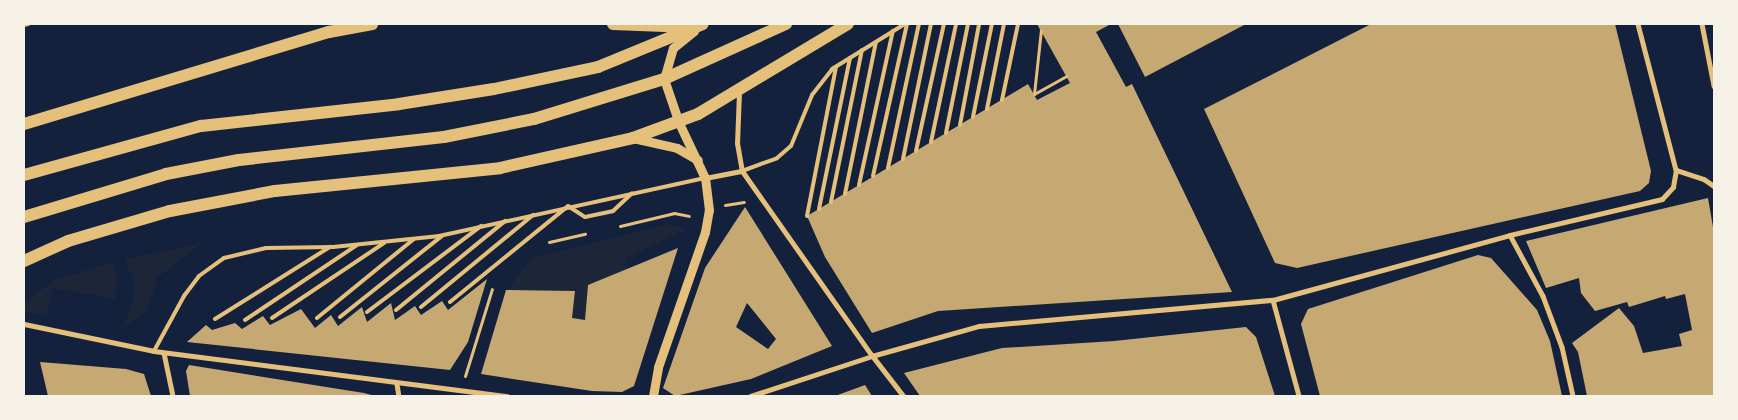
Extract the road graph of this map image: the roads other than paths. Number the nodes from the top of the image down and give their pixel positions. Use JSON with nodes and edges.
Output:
{"nodes":[{"id":1,"x":372,"y":24,"type":"edge"},
{"id":2,"x":613,"y":24,"type":"edge"},
{"id":3,"x":786,"y":24,"type":"edge"},
{"id":4,"x":848,"y":24,"type":"edge"},
{"id":5,"x":906,"y":24,"type":"edge"},
{"id":6,"x":919,"y":24,"type":"edge"},
{"id":7,"x":931,"y":24,"type":"edge"},
{"id":8,"x":944,"y":24,"type":"edge"},
{"id":9,"x":956,"y":24,"type":"edge"},
{"id":10,"x":968,"y":24,"type":"edge"},
{"id":11,"x":979,"y":24,"type":"edge"},
{"id":12,"x":992,"y":24,"type":"edge"},
{"id":13,"x":1004,"y":24,"type":"edge"},
{"id":14,"x":1018,"y":24,"type":"edge"},
{"id":15,"x":1638,"y":24,"type":"edge"},
{"id":16,"x":1702,"y":24,"type":"edge"},
{"id":17,"x":701,"y":25,"type":"edge"},
{"id":18,"x":893,"y":31,"type":"junction"},
{"id":19,"x":877,"y":41,"type":"junction"},
{"id":20,"x":862,"y":50,"type":"junction"},
{"id":21,"x":850,"y":58,"type":"junction"},
{"id":22,"x":836,"y":67,"type":"junction"},
{"id":23,"x":664,"y":78,"type":"junction"},
{"id":24,"x":1714,"y":85,"type":"edge"},
{"id":25,"x":739,"y":92,"type":"junction"},
{"id":26,"x":1002,"y":100,"type":"dead end"},
{"id":27,"x":987,"y":109,"type":"dead end"},
{"id":28,"x":973,"y":117,"type":"dead end"},
{"id":29,"x":679,"y":123,"type":"junction"},
{"id":30,"x":24,"y":124,"type":"edge"},
{"id":31,"x":960,"y":125,"type":"dead end"},
{"id":32,"x":946,"y":133,"type":"dead end"},
{"id":33,"x":633,"y":138,"type":"junction"},
{"id":34,"x":931,"y":142,"type":"dead end"},
{"id":35,"x":916,"y":151,"type":"dead end"},
{"id":36,"x":903,"y":159,"type":"dead end"},
{"id":37,"x":698,"y":160,"type":"junction"},
{"id":38,"x":888,"y":168,"type":"dead end"},
{"id":39,"x":1676,"y":170,"type":"junction"},
{"id":40,"x":742,"y":171,"type":"junction"},
{"id":41,"x":24,"y":175,"type":"edge"},
{"id":42,"x":873,"y":176,"type":"dead end"},
{"id":43,"x":705,"y":178,"type":"junction"},
{"id":44,"x":859,"y":185,"type":"dead end"},
{"id":45,"x":1714,"y":186,"type":"edge"},
{"id":46,"x":632,"y":193,"type":"junction"},
{"id":47,"x":845,"y":194,"type":"dead end"},
{"id":48,"x":831,"y":202,"type":"dead end"},
{"id":49,"x":568,"y":206,"type":"junction"},
{"id":50,"x":819,"y":209,"type":"dead end"},
{"id":51,"x":535,"y":213,"type":"junction"},
{"id":52,"x":807,"y":216,"type":"dead end"},
{"id":53,"x":24,"y":217,"type":"edge"},
{"id":54,"x":507,"y":219,"type":"junction"},
{"id":55,"x":483,"y":224,"type":"junction"},
{"id":56,"x":445,"y":234,"type":"junction"},
{"id":57,"x":1510,"y":235,"type":"junction"},
{"id":58,"x":415,"y":238,"type":"junction"},
{"id":59,"x":386,"y":242,"type":"junction"},
{"id":60,"x":357,"y":245,"type":"junction"},
{"id":61,"x":330,"y":247,"type":"junction"},
{"id":62,"x":24,"y":260,"type":"edge"},
{"id":63,"x":1273,"y":300,"type":"junction"},
{"id":64,"x":450,"y":302,"type":"dead end"},
{"id":65,"x":421,"y":307,"type":"dead end"},
{"id":66,"x":396,"y":310,"type":"dead end"},
{"id":67,"x":367,"y":312,"type":"dead end"},
{"id":68,"x":340,"y":317,"type":"dead end"},
{"id":69,"x":272,"y":318,"type":"dead end"},
{"id":70,"x":317,"y":318,"type":"dead end"},
{"id":71,"x":215,"y":319,"type":"dead end"},
{"id":72,"x":245,"y":320,"type":"dead end"},
{"id":73,"x":24,"y":324,"type":"edge"},
{"id":74,"x":154,"y":351,"type":"junction"},
{"id":75,"x":164,"y":353,"type":"junction"},
{"id":76,"x":872,"y":356,"type":"junction"},
{"id":77,"x":397,"y":384,"type":"junction"},
{"id":78,"x":173,"y":396,"type":"edge"},
{"id":79,"x":400,"y":396,"type":"edge"},
{"id":80,"x":507,"y":396,"type":"edge"},
{"id":81,"x":653,"y":396,"type":"edge"},
{"id":82,"x":750,"y":396,"type":"edge"},
{"id":83,"x":903,"y":396,"type":"edge"},
{"id":84,"x":1299,"y":396,"type":"edge"},
{"id":85,"x":1573,"y":396,"type":"edge"}],
"edges":[{"from":1,"to":30,"type":"main road"},
{"from":2,"to":17,"type":"main road"},
{"from":3,"to":23,"type":"main road"},
{"from":4,"to":25,"type":"main road"},
{"from":5,"to":18,"type":"lane"},
{"from":5,"to":42,"type":"lane"},
{"from":6,"to":38,"type":"lane"},
{"from":7,"to":36,"type":"lane"},
{"from":8,"to":35,"type":"lane"},
{"from":9,"to":34,"type":"lane"},
{"from":10,"to":32,"type":"lane"},
{"from":11,"to":31,"type":"lane"},
{"from":12,"to":28,"type":"lane"},
{"from":13,"to":27,"type":"lane"},
{"from":14,"to":26,"type":"lane"},
{"from":15,"to":39,"type":"street"},
{"from":16,"to":24,"type":"street"},
{"from":17,"to":23,"type":"street"},
{"from":17,"to":41,"type":"main road"},
{"from":18,"to":19,"type":"lane"},
{"from":18,"to":44,"type":"lane"},
{"from":19,"to":20,"type":"lane"},
{"from":19,"to":47,"type":"lane"},
{"from":20,"to":21,"type":"lane"},
{"from":20,"to":48,"type":"lane"},
{"from":21,"to":22,"type":"lane"},
{"from":21,"to":50,"type":"lane"},
{"from":22,"to":40,"type":"lane"},
{"from":22,"to":52,"type":"lane"},
{"from":23,"to":29,"type":"street"},
{"from":23,"to":53,"type":"main road"},
{"from":25,"to":29,"type":"main road"},
{"from":25,"to":40,"type":"street"},
{"from":29,"to":33,"type":"main road"},
{"from":29,"to":37,"type":"street"},
{"from":33,"to":37,"type":"street"},
{"from":33,"to":62,"type":"main road"},
{"from":37,"to":43,"type":"street"},
{"from":39,"to":45,"type":"street"},
{"from":39,"to":57,"type":"street"},
{"from":40,"to":43,"type":"street"},
{"from":40,"to":76,"type":"street"},
{"from":43,"to":46,"type":"lane"},
{"from":43,"to":81,"type":"street"},
{"from":46,"to":49,"type":"lane"},
{"from":46,"to":49,"type":"lane"},
{"from":49,"to":51,"type":"lane"},
{"from":49,"to":64,"type":"lane"},
{"from":51,"to":54,"type":"lane"},
{"from":51,"to":65,"type":"lane"},
{"from":54,"to":55,"type":"lane"},
{"from":54,"to":66,"type":"lane"},
{"from":55,"to":56,"type":"lane"},
{"from":55,"to":67,"type":"lane"},
{"from":56,"to":58,"type":"lane"},
{"from":56,"to":68,"type":"lane"},
{"from":57,"to":63,"type":"street"},
{"from":57,"to":85,"type":"street"},
{"from":58,"to":59,"type":"lane"},
{"from":58,"to":70,"type":"lane"},
{"from":59,"to":60,"type":"lane"},
{"from":59,"to":69,"type":"lane"},
{"from":60,"to":61,"type":"lane"},
{"from":60,"to":72,"type":"lane"},
{"from":61,"to":71,"type":"lane"},
{"from":61,"to":74,"type":"lane"},
{"from":63,"to":76,"type":"street"},
{"from":63,"to":84,"type":"street"},
{"from":73,"to":74,"type":"street"},
{"from":74,"to":75,"type":"street"},
{"from":75,"to":77,"type":"street"},
{"from":75,"to":78,"type":"street"},
{"from":76,"to":82,"type":"street"},
{"from":76,"to":83,"type":"street"},
{"from":77,"to":79,"type":"street"},
{"from":77,"to":80,"type":"street"}]}
